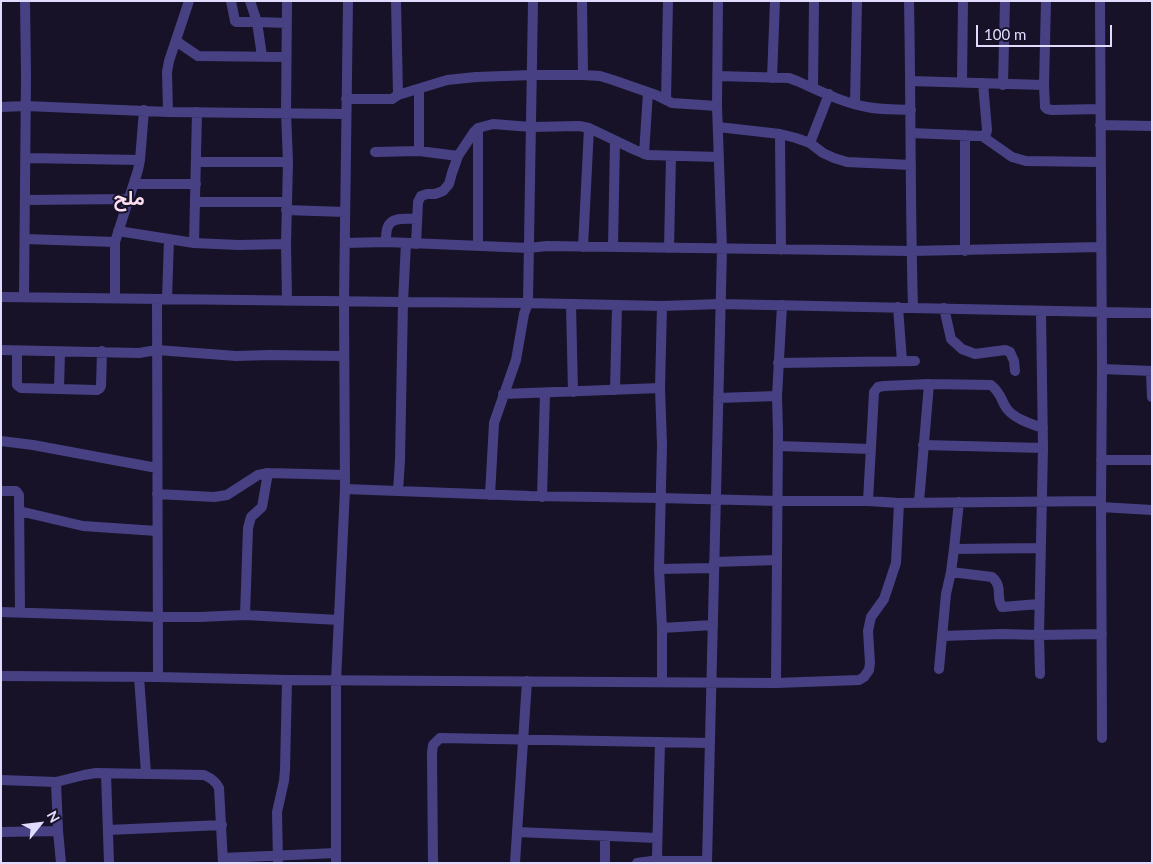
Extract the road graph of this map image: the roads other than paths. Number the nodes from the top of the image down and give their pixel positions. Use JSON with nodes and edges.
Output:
{"nodes":[{"id":1,"x":25,"y":1,"type":"edge"},
{"id":2,"x":188,"y":1,"type":"edge"},
{"id":3,"x":231,"y":1,"type":"edge"},
{"id":4,"x":250,"y":1,"type":"edge"},
{"id":5,"x":287,"y":1,"type":"edge"},
{"id":6,"x":348,"y":1,"type":"edge"},
{"id":7,"x":396,"y":1,"type":"edge"},
{"id":8,"x":533,"y":1,"type":"edge"},
{"id":9,"x":582,"y":1,"type":"edge"},
{"id":10,"x":668,"y":1,"type":"edge"},
{"id":11,"x":718,"y":1,"type":"edge"},
{"id":12,"x":775,"y":1,"type":"edge"},
{"id":13,"x":814,"y":1,"type":"edge"},
{"id":14,"x":857,"y":1,"type":"edge"},
{"id":15,"x":909,"y":1,"type":"edge"},
{"id":16,"x":963,"y":1,"type":"edge"},
{"id":17,"x":1005,"y":1,"type":"edge"},
{"id":18,"x":1046,"y":1,"type":"edge"},
{"id":19,"x":1100,"y":1,"type":"edge"},
{"id":20,"x":257,"y":22,"type":"junction"},
{"id":21,"x":287,"y":23,"type":"junction"},
{"id":22,"x":176,"y":41,"type":"junction"},
{"id":23,"x":262,"y":56,"type":"junction"},
{"id":24,"x":286,"y":56,"type":"junction"},
{"id":25,"x":532,"y":75,"type":"junction"},
{"id":26,"x":583,"y":75,"type":"junction"},
{"id":27,"x":718,"y":76,"type":"junction"},
{"id":28,"x":772,"y":78,"type":"junction"},
{"id":29,"x":910,"y":81,"type":"junction"},
{"id":30,"x":962,"y":82,"type":"junction"},
{"id":31,"x":983,"y":83,"type":"junction"},
{"id":32,"x":1003,"y":85,"type":"junction"},
{"id":33,"x":1044,"y":85,"type":"junction"},
{"id":34,"x":814,"y":88,"type":"junction"},
{"id":35,"x":419,"y":89,"type":"junction"},
{"id":36,"x":648,"y":92,"type":"junction"},
{"id":37,"x":829,"y":94,"type":"junction"},
{"id":38,"x":398,"y":96,"type":"junction"},
{"id":39,"x":346,"y":99,"type":"junction"},
{"id":40,"x":666,"y":100,"type":"junction"},
{"id":41,"x":855,"y":104,"type":"junction"},
{"id":42,"x":1,"y":106,"type":"edge"},
{"id":43,"x":26,"y":106,"type":"junction"},
{"id":44,"x":718,"y":106,"type":"junction"},
{"id":45,"x":1100,"y":109,"type":"junction"},
{"id":46,"x":144,"y":110,"type":"junction"},
{"id":47,"x":911,"y":110,"type":"junction"},
{"id":48,"x":168,"y":112,"type":"junction"},
{"id":49,"x":197,"y":112,"type":"junction"},
{"id":50,"x":286,"y":113,"type":"junction"},
{"id":51,"x":346,"y":114,"type":"junction"},
{"id":52,"x":1100,"y":125,"type":"junction"},
{"id":53,"x":1152,"y":126,"type":"edge"},
{"id":54,"x":531,"y":127,"type":"junction"},
{"id":55,"x":718,"y":127,"type":"junction"},
{"id":56,"x":478,"y":128,"type":"junction"},
{"id":57,"x":589,"y":128,"type":"junction"},
{"id":58,"x":911,"y":132,"type":"junction"},
{"id":59,"x":780,"y":134,"type":"junction"},
{"id":60,"x":965,"y":135,"type":"junction"},
{"id":61,"x":982,"y":136,"type":"junction"},
{"id":62,"x":615,"y":141,"type":"junction"},
{"id":63,"x":810,"y":143,"type":"junction"},
{"id":64,"x":419,"y":151,"type":"junction"},
{"id":65,"x":375,"y":152,"type":"dead end"},
{"id":66,"x":644,"y":154,"type":"junction"},
{"id":67,"x":458,"y":156,"type":"junction"},
{"id":68,"x":670,"y":156,"type":"junction"},
{"id":69,"x":719,"y":157,"type":"junction"},
{"id":70,"x":26,"y":158,"type":"junction"},
{"id":71,"x":140,"y":160,"type":"junction"},
{"id":72,"x":196,"y":162,"type":"junction"},
{"id":73,"x":288,"y":162,"type":"junction"},
{"id":74,"x":1101,"y":162,"type":"junction"},
{"id":75,"x":911,"y":165,"type":"junction"},
{"id":76,"x":135,"y":184,"type":"junction"},
{"id":77,"x":196,"y":184,"type":"junction"},
{"id":78,"x":129,"y":199,"type":"junction"},
{"id":79,"x":25,"y":200,"type":"junction"},
{"id":80,"x":195,"y":202,"type":"junction"},
{"id":81,"x":287,"y":206,"type":"junction"},
{"id":82,"x":345,"y":212,"type":"junction"},
{"id":83,"x":417,"y":219,"type":"junction"},
{"id":84,"x":118,"y":231,"type":"junction"},
{"id":85,"x":25,"y":239,"type":"junction"},
{"id":86,"x":169,"y":239,"type":"junction"},
{"id":87,"x":115,"y":242,"type":"junction"},
{"id":88,"x":344,"y":242,"type":"junction"},
{"id":89,"x":386,"y":242,"type":"junction"},
{"id":90,"x":194,"y":243,"type":"junction"},
{"id":91,"x":411,"y":243,"type":"junction"},
{"id":92,"x":286,"y":244,"type":"junction"},
{"id":93,"x":478,"y":246,"type":"junction"},
{"id":94,"x":583,"y":247,"type":"junction"},
{"id":95,"x":613,"y":247,"type":"junction"},
{"id":96,"x":530,"y":248,"type":"junction"},
{"id":97,"x":669,"y":248,"type":"junction"},
{"id":98,"x":1102,"y":248,"type":"junction"},
{"id":99,"x":722,"y":249,"type":"junction"},
{"id":100,"x":781,"y":250,"type":"junction"},
{"id":101,"x":965,"y":250,"type":"junction"},
{"id":102,"x":912,"y":251,"type":"junction"},
{"id":103,"x":1,"y":297,"type":"edge"},
{"id":104,"x":24,"y":297,"type":"junction"},
{"id":105,"x":116,"y":298,"type":"junction"},
{"id":106,"x":162,"y":299,"type":"junction"},
{"id":107,"x":287,"y":301,"type":"junction"},
{"id":108,"x":344,"y":302,"type":"junction"},
{"id":109,"x":402,"y":302,"type":"junction"},
{"id":110,"x":528,"y":303,"type":"junction"},
{"id":111,"x":571,"y":304,"type":"junction"},
{"id":112,"x":720,"y":304,"type":"junction"},
{"id":113,"x":617,"y":305,"type":"junction"},
{"id":114,"x":782,"y":305,"type":"junction"},
{"id":115,"x":662,"y":306,"type":"junction"},
{"id":116,"x":898,"y":307,"type":"junction"},
{"id":117,"x":913,"y":307,"type":"junction"},
{"id":118,"x":944,"y":308,"type":"junction"},
{"id":119,"x":1042,"y":311,"type":"junction"},
{"id":120,"x":1101,"y":312,"type":"junction"},
{"id":121,"x":1152,"y":313,"type":"edge"},
{"id":122,"x":1,"y":350,"type":"edge"},
{"id":123,"x":157,"y":350,"type":"junction"},
{"id":124,"x":17,"y":351,"type":"junction"},
{"id":125,"x":60,"y":352,"type":"junction"},
{"id":126,"x":102,"y":352,"type":"junction"},
{"id":127,"x":344,"y":356,"type":"junction"},
{"id":128,"x":902,"y":361,"type":"junction"},
{"id":129,"x":915,"y":361,"type":"dead end"},
{"id":130,"x":778,"y":362,"type":"junction"},
{"id":131,"x":1102,"y":369,"type":"junction"},
{"id":132,"x":1014,"y":371,"type":"dead end"},
{"id":133,"x":1152,"y":371,"type":"edge"},
{"id":134,"x":929,"y":384,"type":"junction"},
{"id":135,"x":660,"y":388,"type":"junction"},
{"id":136,"x":59,"y":389,"type":"junction"},
{"id":137,"x":615,"y":390,"type":"junction"},
{"id":138,"x":573,"y":392,"type":"junction"},
{"id":139,"x":545,"y":393,"type":"junction"},
{"id":140,"x":503,"y":394,"type":"junction"},
{"id":141,"x":777,"y":396,"type":"junction"},
{"id":142,"x":1152,"y":397,"type":"edge"},
{"id":143,"x":718,"y":398,"type":"junction"},
{"id":144,"x":1043,"y":428,"type":"junction"},
{"id":145,"x":1,"y":441,"type":"edge"},
{"id":146,"x":923,"y":445,"type":"junction"},
{"id":147,"x":778,"y":446,"type":"junction"},
{"id":148,"x":1043,"y":448,"type":"junction"},
{"id":149,"x":870,"y":449,"type":"junction"},
{"id":150,"x":1101,"y":460,"type":"junction"},
{"id":151,"x":1152,"y":460,"type":"edge"},
{"id":152,"x":157,"y":468,"type":"junction"},
{"id":153,"x":268,"y":473,"type":"junction"},
{"id":154,"x":345,"y":476,"type":"junction"},
{"id":155,"x":345,"y":489,"type":"junction"},
{"id":156,"x":1,"y":491,"type":"edge"},
{"id":157,"x":398,"y":491,"type":"junction"},
{"id":158,"x":157,"y":494,"type":"junction"},
{"id":159,"x":490,"y":495,"type":"junction"},
{"id":160,"x":542,"y":497,"type":"junction"},
{"id":161,"x":660,"y":498,"type":"junction"},
{"id":162,"x":715,"y":499,"type":"junction"},
{"id":163,"x":778,"y":501,"type":"junction"},
{"id":164,"x":868,"y":501,"type":"junction"},
{"id":165,"x":919,"y":502,"type":"junction"},
{"id":166,"x":959,"y":502,"type":"junction"},
{"id":167,"x":1041,"y":502,"type":"junction"},
{"id":168,"x":899,"y":503,"type":"junction"},
{"id":169,"x":1101,"y":504,"type":"junction"},
{"id":170,"x":1152,"y":510,"type":"edge"},
{"id":171,"x":19,"y":511,"type":"junction"},
{"id":172,"x":157,"y":531,"type":"junction"},
{"id":173,"x":1040,"y":548,"type":"junction"},
{"id":174,"x":954,"y":549,"type":"junction"},
{"id":175,"x":777,"y":560,"type":"junction"},
{"id":176,"x":714,"y":565,"type":"junction"},
{"id":177,"x":659,"y":569,"type":"junction"},
{"id":178,"x":951,"y":572,"type":"junction"},
{"id":179,"x":1039,"y":604,"type":"junction"},
{"id":180,"x":1,"y":612,"type":"edge"},
{"id":181,"x":20,"y":613,"type":"junction"},
{"id":182,"x":245,"y":615,"type":"junction"},
{"id":183,"x":157,"y":617,"type":"junction"},
{"id":184,"x":338,"y":620,"type":"junction"},
{"id":185,"x":713,"y":625,"type":"junction"},
{"id":186,"x":662,"y":628,"type":"junction"},
{"id":187,"x":1102,"y":634,"type":"junction"},
{"id":188,"x":1039,"y":635,"type":"junction"},
{"id":189,"x":942,"y":636,"type":"junction"},
{"id":190,"x":939,"y":669,"type":"dead end"},
{"id":191,"x":1040,"y":674,"type":"dead end"},
{"id":192,"x":1,"y":676,"type":"edge"},
{"id":193,"x":158,"y":677,"type":"junction"},
{"id":194,"x":139,"y":678,"type":"junction"},
{"id":195,"x":287,"y":680,"type":"junction"},
{"id":196,"x":336,"y":681,"type":"junction"},
{"id":197,"x":527,"y":681,"type":"junction"},
{"id":198,"x":662,"y":682,"type":"junction"},
{"id":199,"x":712,"y":682,"type":"junction"},
{"id":200,"x":776,"y":683,"type":"junction"},
{"id":201,"x":1102,"y":738,"type":"dead end"},
{"id":202,"x":523,"y":739,"type":"junction"},
{"id":203,"x":660,"y":742,"type":"junction"},
{"id":204,"x":710,"y":743,"type":"junction"},
{"id":205,"x":146,"y":773,"type":"junction"},
{"id":206,"x":106,"y":774,"type":"junction"},
{"id":207,"x":1,"y":780,"type":"edge"},
{"id":208,"x":56,"y":782,"type":"junction"},
{"id":209,"x":222,"y":825,"type":"junction"},
{"id":210,"x":108,"y":830,"type":"junction"},
{"id":211,"x":58,"y":831,"type":"junction"},
{"id":212,"x":1,"y":832,"type":"edge"},
{"id":213,"x":517,"y":832,"type":"junction"},
{"id":214,"x":605,"y":836,"type":"junction"},
{"id":215,"x":658,"y":838,"type":"junction"},
{"id":216,"x":336,"y":858,"type":"edge"},
{"id":217,"x":278,"y":859,"type":"edge"},
{"id":218,"x":223,"y":860,"type":"edge"},
{"id":219,"x":659,"y":860,"type":"junction"},
{"id":220,"x":707,"y":862,"type":"edge"},
{"id":221,"x":60,"y":863,"type":"edge"},
{"id":222,"x":109,"y":863,"type":"edge"},
{"id":223,"x":433,"y":863,"type":"edge"},
{"id":224,"x":515,"y":863,"type":"edge"},
{"id":225,"x":605,"y":863,"type":"edge"},
{"id":226,"x":638,"y":863,"type":"edge"}],
"edges":[{"from":1,"to":43,"type":"street"},
{"from":2,"to":22,"type":"street"},
{"from":3,"to":20,"type":"street"},
{"from":4,"to":20,"type":"street"},
{"from":5,"to":21,"type":"street"},
{"from":6,"to":39,"type":"street"},
{"from":7,"to":38,"type":"street"},
{"from":8,"to":25,"type":"street"},
{"from":9,"to":26,"type":"street"},
{"from":10,"to":40,"type":"street"},
{"from":11,"to":27,"type":"street"},
{"from":12,"to":28,"type":"street"},
{"from":13,"to":34,"type":"street"},
{"from":14,"to":41,"type":"street"},
{"from":15,"to":29,"type":"street"},
{"from":16,"to":30,"type":"street"},
{"from":17,"to":32,"type":"street"},
{"from":18,"to":33,"type":"street"},
{"from":19,"to":45,"type":"street"},
{"from":20,"to":21,"type":"street"},
{"from":20,"to":23,"type":"street"},
{"from":21,"to":24,"type":"street"},
{"from":22,"to":23,"type":"street"},
{"from":22,"to":48,"type":"street"},
{"from":23,"to":24,"type":"street"},
{"from":24,"to":50,"type":"street"},
{"from":25,"to":26,"type":"street"},
{"from":25,"to":35,"type":"street"},
{"from":25,"to":54,"type":"street"},
{"from":26,"to":36,"type":"street"},
{"from":27,"to":28,"type":"street"},
{"from":27,"to":44,"type":"street"},
{"from":28,"to":34,"type":"street"},
{"from":29,"to":30,"type":"street"},
{"from":29,"to":47,"type":"street"},
{"from":30,"to":31,"type":"street"},
{"from":31,"to":32,"type":"street"},
{"from":31,"to":61,"type":"street"},
{"from":32,"to":33,"type":"street"},
{"from":33,"to":45,"type":"street"},
{"from":34,"to":37,"type":"street"},
{"from":35,"to":38,"type":"street"},
{"from":35,"to":64,"type":"street"},
{"from":36,"to":40,"type":"street"},
{"from":36,"to":66,"type":"street"},
{"from":37,"to":41,"type":"street"},
{"from":37,"to":63,"type":"street"},
{"from":38,"to":39,"type":"street"},
{"from":39,"to":51,"type":"street"},
{"from":40,"to":44,"type":"street"},
{"from":41,"to":47,"type":"street"},
{"from":42,"to":43,"type":"street"},
{"from":43,"to":46,"type":"street"},
{"from":43,"to":70,"type":"street"},
{"from":44,"to":55,"type":"street"},
{"from":45,"to":52,"type":"street"},
{"from":46,"to":48,"type":"street"},
{"from":46,"to":71,"type":"street"},
{"from":47,"to":58,"type":"street"},
{"from":48,"to":49,"type":"street"},
{"from":49,"to":50,"type":"street"},
{"from":49,"to":72,"type":"street"},
{"from":50,"to":51,"type":"street"},
{"from":50,"to":73,"type":"street"},
{"from":51,"to":82,"type":"street"},
{"from":52,"to":53,"type":"street"},
{"from":52,"to":74,"type":"street"},
{"from":54,"to":56,"type":"street"},
{"from":54,"to":57,"type":"street"},
{"from":54,"to":96,"type":"street"},
{"from":55,"to":59,"type":"street"},
{"from":55,"to":69,"type":"street"},
{"from":56,"to":67,"type":"street"},
{"from":56,"to":93,"type":"street"},
{"from":57,"to":62,"type":"street"},
{"from":57,"to":94,"type":"street"},
{"from":58,"to":60,"type":"street"},
{"from":58,"to":75,"type":"street"},
{"from":59,"to":63,"type":"street"},
{"from":59,"to":100,"type":"street"},
{"from":60,"to":61,"type":"street"},
{"from":60,"to":101,"type":"street"},
{"from":61,"to":74,"type":"street"},
{"from":62,"to":66,"type":"street"},
{"from":62,"to":95,"type":"street"},
{"from":63,"to":75,"type":"street"},
{"from":64,"to":65,"type":"street"},
{"from":64,"to":67,"type":"street"},
{"from":66,"to":68,"type":"street"},
{"from":67,"to":83,"type":"street"},
{"from":68,"to":69,"type":"street"},
{"from":68,"to":97,"type":"street"},
{"from":69,"to":99,"type":"street"},
{"from":70,"to":71,"type":"street"},
{"from":70,"to":79,"type":"street"},
{"from":71,"to":76,"type":"street"},
{"from":72,"to":73,"type":"street"},
{"from":72,"to":77,"type":"street"},
{"from":73,"to":81,"type":"street"},
{"from":74,"to":98,"type":"street"},
{"from":75,"to":102,"type":"street"},
{"from":76,"to":77,"type":"street"},
{"from":76,"to":78,"type":"street"},
{"from":77,"to":80,"type":"street"},
{"from":78,"to":79,"type":"street"},
{"from":78,"to":84,"type":"street"},
{"from":79,"to":85,"type":"street"},
{"from":80,"to":81,"type":"street"},
{"from":80,"to":90,"type":"street"},
{"from":81,"to":82,"type":"street"},
{"from":81,"to":92,"type":"street"},
{"from":82,"to":88,"type":"street"},
{"from":83,"to":89,"type":"street"},
{"from":83,"to":91,"type":"street"},
{"from":84,"to":86,"type":"street"},
{"from":84,"to":87,"type":"street"},
{"from":85,"to":87,"type":"street"},
{"from":85,"to":104,"type":"street"},
{"from":86,"to":90,"type":"street"},
{"from":86,"to":106,"type":"street"},
{"from":87,"to":105,"type":"street"},
{"from":88,"to":89,"type":"street"},
{"from":88,"to":108,"type":"street"},
{"from":89,"to":91,"type":"street"},
{"from":90,"to":92,"type":"street"},
{"from":91,"to":93,"type":"street"},
{"from":91,"to":109,"type":"street"},
{"from":92,"to":107,"type":"street"},
{"from":93,"to":96,"type":"street"},
{"from":94,"to":95,"type":"street"},
{"from":94,"to":96,"type":"street"},
{"from":95,"to":97,"type":"street"},
{"from":96,"to":110,"type":"street"},
{"from":97,"to":99,"type":"street"},
{"from":98,"to":101,"type":"street"},
{"from":98,"to":120,"type":"street"},
{"from":99,"to":100,"type":"street"},
{"from":99,"to":112,"type":"street"},
{"from":100,"to":102,"type":"street"},
{"from":101,"to":102,"type":"street"},
{"from":102,"to":117,"type":"street"},
{"from":103,"to":104,"type":"street"},
{"from":104,"to":105,"type":"street"},
{"from":105,"to":106,"type":"street"},
{"from":106,"to":107,"type":"street"},
{"from":106,"to":123,"type":"street"},
{"from":107,"to":108,"type":"street"},
{"from":108,"to":109,"type":"street"},
{"from":108,"to":127,"type":"street"},
{"from":109,"to":110,"type":"street"},
{"from":109,"to":157,"type":"street"},
{"from":110,"to":111,"type":"street"},
{"from":110,"to":140,"type":"street"},
{"from":111,"to":113,"type":"street"},
{"from":111,"to":138,"type":"street"},
{"from":112,"to":114,"type":"street"},
{"from":112,"to":115,"type":"street"},
{"from":112,"to":143,"type":"street"},
{"from":113,"to":115,"type":"street"},
{"from":113,"to":137,"type":"street"},
{"from":114,"to":116,"type":"street"},
{"from":114,"to":130,"type":"street"},
{"from":115,"to":135,"type":"street"},
{"from":116,"to":117,"type":"street"},
{"from":116,"to":128,"type":"street"},
{"from":117,"to":118,"type":"street"},
{"from":118,"to":119,"type":"street"},
{"from":118,"to":132,"type":"street"},
{"from":119,"to":120,"type":"street"},
{"from":119,"to":144,"type":"street"},
{"from":120,"to":121,"type":"street"},
{"from":120,"to":131,"type":"street"},
{"from":122,"to":124,"type":"street"},
{"from":123,"to":126,"type":"street"},
{"from":123,"to":127,"type":"street"},
{"from":123,"to":152,"type":"street"},
{"from":124,"to":125,"type":"street"},
{"from":124,"to":136,"type":"street"},
{"from":125,"to":126,"type":"street"},
{"from":125,"to":136,"type":"street"},
{"from":126,"to":136,"type":"street"},
{"from":127,"to":154,"type":"street"},
{"from":128,"to":129,"type":"street"},
{"from":128,"to":130,"type":"street"},
{"from":130,"to":141,"type":"street"},
{"from":131,"to":133,"type":"street"},
{"from":131,"to":150,"type":"street"},
{"from":133,"to":142,"type":"street"},
{"from":134,"to":144,"type":"street"},
{"from":134,"to":146,"type":"street"},
{"from":134,"to":149,"type":"street"},
{"from":135,"to":137,"type":"street"},
{"from":135,"to":161,"type":"street"},
{"from":137,"to":138,"type":"street"},
{"from":138,"to":139,"type":"street"},
{"from":139,"to":140,"type":"street"},
{"from":139,"to":160,"type":"street"},
{"from":140,"to":159,"type":"street"},
{"from":141,"to":143,"type":"street"},
{"from":141,"to":147,"type":"street"},
{"from":143,"to":162,"type":"street"},
{"from":144,"to":148,"type":"street"},
{"from":145,"to":152,"type":"street"},
{"from":146,"to":148,"type":"street"},
{"from":146,"to":165,"type":"street"},
{"from":147,"to":149,"type":"street"},
{"from":147,"to":163,"type":"street"},
{"from":148,"to":167,"type":"street"},
{"from":149,"to":164,"type":"street"},
{"from":150,"to":151,"type":"street"},
{"from":150,"to":169,"type":"street"},
{"from":152,"to":158,"type":"street"},
{"from":153,"to":154,"type":"street"},
{"from":153,"to":158,"type":"street"},
{"from":153,"to":182,"type":"street"},
{"from":154,"to":155,"type":"street"},
{"from":155,"to":157,"type":"street"},
{"from":155,"to":184,"type":"street"},
{"from":156,"to":171,"type":"street"},
{"from":157,"to":159,"type":"street"},
{"from":158,"to":172,"type":"street"},
{"from":159,"to":160,"type":"street"},
{"from":160,"to":161,"type":"street"},
{"from":161,"to":162,"type":"street"},
{"from":161,"to":177,"type":"street"},
{"from":162,"to":163,"type":"street"},
{"from":162,"to":176,"type":"street"},
{"from":163,"to":164,"type":"street"},
{"from":163,"to":175,"type":"street"},
{"from":164,"to":168,"type":"street"},
{"from":165,"to":166,"type":"street"},
{"from":165,"to":168,"type":"street"},
{"from":166,"to":167,"type":"street"},
{"from":166,"to":174,"type":"street"},
{"from":167,"to":169,"type":"street"},
{"from":167,"to":173,"type":"street"},
{"from":168,"to":200,"type":"street"},
{"from":169,"to":170,"type":"street"},
{"from":169,"to":187,"type":"street"},
{"from":171,"to":172,"type":"street"},
{"from":171,"to":181,"type":"street"},
{"from":172,"to":183,"type":"street"},
{"from":173,"to":174,"type":"street"},
{"from":173,"to":179,"type":"street"},
{"from":174,"to":178,"type":"street"},
{"from":175,"to":176,"type":"street"},
{"from":175,"to":200,"type":"street"},
{"from":176,"to":177,"type":"street"},
{"from":176,"to":185,"type":"street"},
{"from":177,"to":186,"type":"street"},
{"from":178,"to":179,"type":"street"},
{"from":178,"to":189,"type":"street"},
{"from":179,"to":188,"type":"street"},
{"from":180,"to":181,"type":"street"},
{"from":181,"to":183,"type":"street"},
{"from":182,"to":183,"type":"street"},
{"from":182,"to":184,"type":"street"},
{"from":183,"to":193,"type":"street"},
{"from":184,"to":196,"type":"street"},
{"from":185,"to":186,"type":"street"},
{"from":185,"to":199,"type":"street"},
{"from":186,"to":198,"type":"street"},
{"from":187,"to":188,"type":"street"},
{"from":187,"to":201,"type":"street"},
{"from":188,"to":189,"type":"street"},
{"from":188,"to":191,"type":"street"},
{"from":189,"to":190,"type":"street"},
{"from":192,"to":194,"type":"street"},
{"from":193,"to":194,"type":"street"},
{"from":193,"to":195,"type":"street"},
{"from":194,"to":205,"type":"street"},
{"from":195,"to":196,"type":"street"},
{"from":195,"to":217,"type":"street"},
{"from":196,"to":197,"type":"street"},
{"from":196,"to":216,"type":"street"},
{"from":197,"to":198,"type":"street"},
{"from":197,"to":202,"type":"street"},
{"from":198,"to":199,"type":"street"},
{"from":199,"to":200,"type":"street"},
{"from":199,"to":204,"type":"street"},
{"from":202,"to":203,"type":"street"},
{"from":202,"to":213,"type":"street"},
{"from":202,"to":223,"type":"street"},
{"from":203,"to":204,"type":"street"},
{"from":203,"to":215,"type":"street"},
{"from":204,"to":220,"type":"street"},
{"from":205,"to":206,"type":"street"},
{"from":205,"to":209,"type":"street"},
{"from":206,"to":208,"type":"street"},
{"from":206,"to":210,"type":"street"},
{"from":207,"to":208,"type":"street"},
{"from":208,"to":211,"type":"street"},
{"from":209,"to":210,"type":"street"},
{"from":209,"to":218,"type":"street"},
{"from":210,"to":222,"type":"street"},
{"from":211,"to":212,"type":"street"},
{"from":211,"to":221,"type":"street"},
{"from":213,"to":214,"type":"street"},
{"from":213,"to":224,"type":"street"},
{"from":214,"to":215,"type":"street"},
{"from":214,"to":225,"type":"street"},
{"from":215,"to":219,"type":"street"},
{"from":216,"to":217,"type":"street"},
{"from":217,"to":218,"type":"street"},
{"from":219,"to":220,"type":"street"},
{"from":219,"to":226,"type":"street"}]}
